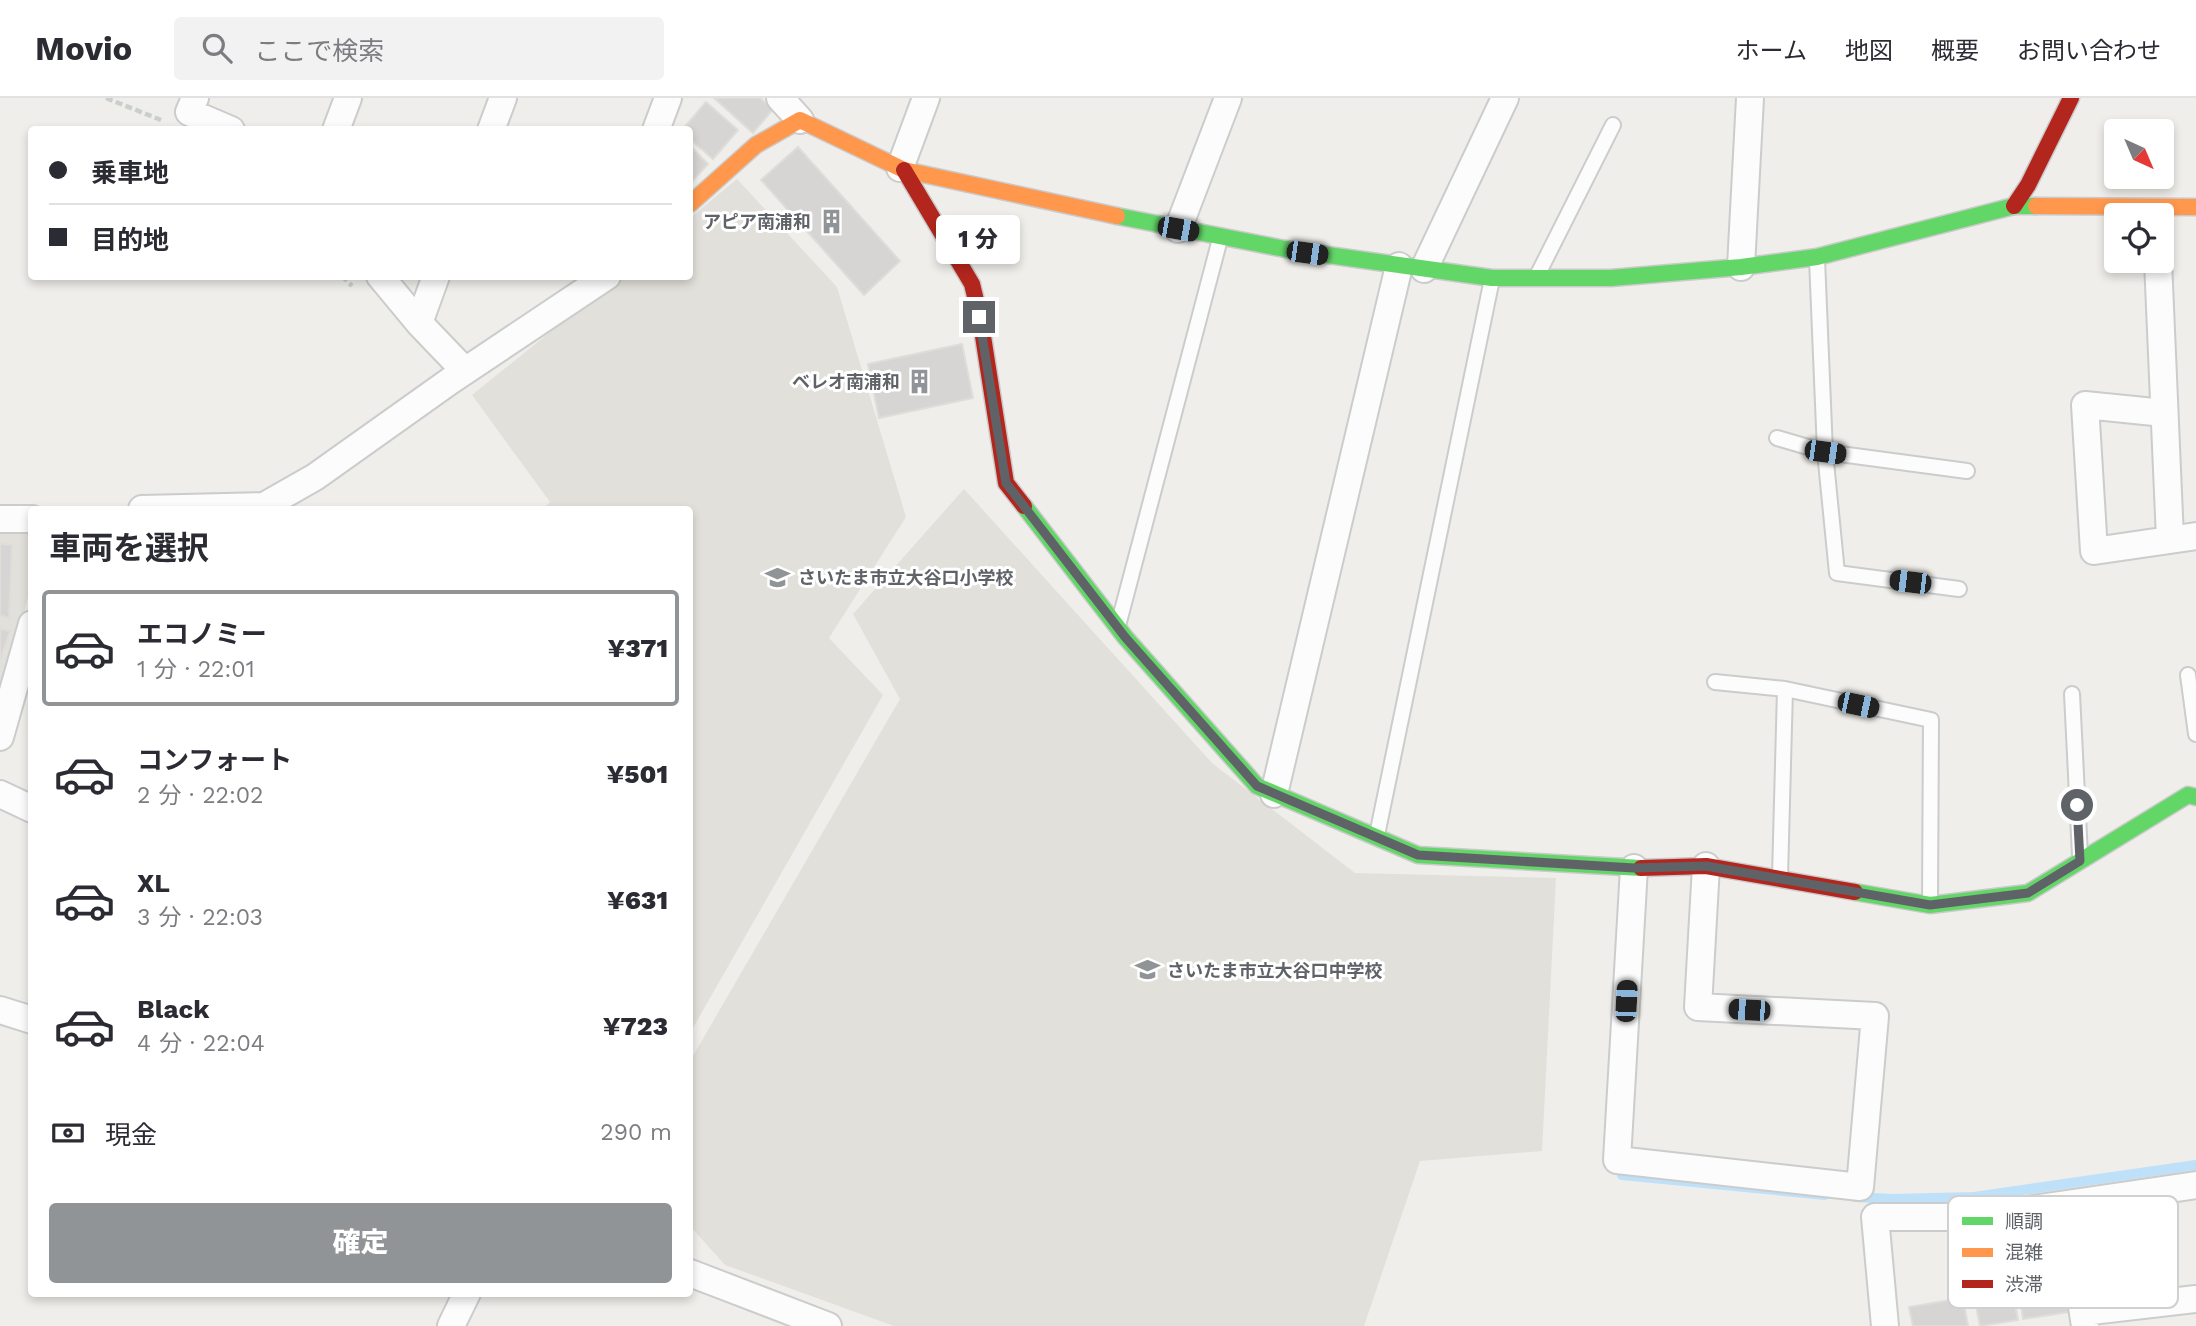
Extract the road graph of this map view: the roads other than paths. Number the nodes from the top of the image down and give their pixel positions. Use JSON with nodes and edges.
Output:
{"nodes":[{"id":1,"x":195,"y":98,"type":"edge"},
{"id":2,"x":348,"y":98,"type":"edge"},
{"id":3,"x":503,"y":98,"type":"edge"},
{"id":4,"x":668,"y":98,"type":"edge"},
{"id":5,"x":780,"y":98,"type":"edge"},
{"id":6,"x":926,"y":98,"type":"edge"},
{"id":7,"x":1228,"y":98,"type":"edge"},
{"id":8,"x":1505,"y":98,"type":"edge"},
{"id":9,"x":1750,"y":98,"type":"edge"},
{"id":10,"x":2071,"y":98,"type":"edge"},
{"id":11,"x":800,"y":120,"type":"junction"},
{"id":12,"x":1613,"y":125,"type":"dead end"},
{"id":13,"x":220,"y":126,"type":"edge"},
{"id":14,"x":338,"y":126,"type":"edge"},
{"id":15,"x":492,"y":126,"type":"edge"},
{"id":16,"x":658,"y":126,"type":"edge"},
{"id":17,"x":902,"y":169,"type":"junction"},
{"id":18,"x":693,"y":201,"type":"edge"},
{"id":19,"x":2014,"y":206,"type":"junction"},
{"id":20,"x":2196,"y":207,"type":"edge"},
{"id":21,"x":2104,"y":209,"type":"edge"},
{"id":22,"x":2174,"y":209,"type":"edge"},
{"id":23,"x":1178,"y":229,"type":"junction"},
{"id":24,"x":1221,"y":237,"type":"junction"},
{"id":25,"x":1817,"y":257,"type":"junction"},
{"id":26,"x":1412,"y":267,"type":"junction"},
{"id":27,"x":1741,"y":267,"type":"junction"},
{"id":28,"x":2158,"y":273,"type":"edge"},
{"id":29,"x":1537,"y":277,"type":"junction"},
{"id":30,"x":1492,"y":278,"type":"junction"},
{"id":31,"x":383,"y":280,"type":"edge"},
{"id":32,"x":435,"y":280,"type":"edge"},
{"id":33,"x":601,"y":280,"type":"edge"},
{"id":34,"x":419,"y":323,"type":"junction"},
{"id":35,"x":465,"y":371,"type":"junction"},
{"id":36,"x":2164,"y":413,"type":"junction"},
{"id":37,"x":1777,"y":438,"type":"dead end"},
{"id":38,"x":1825,"y":452,"type":"junction"},
{"id":39,"x":1967,"y":471,"type":"dead end"},
{"id":40,"x":264,"y":506,"type":"edge"},
{"id":41,"x":0,"y":519,"type":"edge"},
{"id":42,"x":28,"y":519,"type":"edge"},
{"id":43,"x":2196,"y":536,"type":"edge"},
{"id":44,"x":2170,"y":539,"type":"junction"},
{"id":45,"x":1959,"y":589,"type":"dead end"},
{"id":46,"x":1118,"y":628,"type":"junction"},
{"id":47,"x":28,"y":638,"type":"edge"},
{"id":48,"x":2188,"y":675,"type":"dead end"},
{"id":49,"x":1716,"y":682,"type":"dead end"},
{"id":50,"x":1785,"y":689,"type":"junction"},
{"id":51,"x":2072,"y":694,"type":"dead end"},
{"id":52,"x":2196,"y":734,"type":"edge"},
{"id":53,"x":0,"y":737,"type":"edge"},
{"id":54,"x":1275,"y":793,"type":"junction"},
{"id":55,"x":0,"y":794,"type":"edge"},
{"id":56,"x":2196,"y":797,"type":"edge"},
{"id":57,"x":28,"y":807,"type":"edge"},
{"id":58,"x":1376,"y":837,"type":"junction"},
{"id":59,"x":2080,"y":861,"type":"junction"},
{"id":60,"x":1706,"y":866,"type":"junction"},
{"id":61,"x":1634,"y":868,"type":"junction"},
{"id":62,"x":1780,"y":879,"type":"junction"},
{"id":63,"x":1930,"y":905,"type":"junction"},
{"id":64,"x":0,"y":1010,"type":"edge"},
{"id":65,"x":28,"y":1019,"type":"edge"},
{"id":66,"x":2196,"y":1185,"type":"edge"},
{"id":67,"x":2124,"y":1196,"type":"edge"},
{"id":68,"x":1948,"y":1217,"type":"edge"},
{"id":69,"x":693,"y":1274,"type":"edge"},
{"id":70,"x":465,"y":1297,"type":"edge"},
{"id":71,"x":2196,"y":1299,"type":"edge"},
{"id":72,"x":2178,"y":1302,"type":"edge"},
{"id":73,"x":2146,"y":1308,"type":"edge"},
{"id":74,"x":2084,"y":1319,"type":"edge"},
{"id":75,"x":451,"y":1326,"type":"edge"},
{"id":76,"x":828,"y":1326,"type":"edge"},
{"id":77,"x":1885,"y":1326,"type":"edge"}],
"edges":[{"from":1,"to":13,"type":"street"},
{"from":2,"to":14,"type":"street"},
{"from":3,"to":15,"type":"street"},
{"from":4,"to":16,"type":"street"},
{"from":5,"to":11,"type":"street"},
{"from":6,"to":17,"type":"street"},
{"from":7,"to":23,"type":"street"},
{"from":8,"to":26,"type":"street"},
{"from":9,"to":27,"type":"street"},
{"from":10,"to":19,"type":"street"},
{"from":11,"to":17,"type":"street"},
{"from":11,"to":18,"type":"street"},
{"from":12,"to":29,"type":"lane"},
{"from":17,"to":23,"type":"street"},
{"from":17,"to":46,"type":"street"},
{"from":19,"to":21,"type":"street"},
{"from":19,"to":25,"type":"street"},
{"from":20,"to":22,"type":"street"},
{"from":23,"to":24,"type":"street"},
{"from":24,"to":26,"type":"street"},
{"from":24,"to":46,"type":"lane"},
{"from":25,"to":27,"type":"street"},
{"from":25,"to":38,"type":"lane"},
{"from":26,"to":30,"type":"street"},
{"from":26,"to":54,"type":"street"},
{"from":27,"to":29,"type":"street"},
{"from":28,"to":36,"type":"street"},
{"from":29,"to":30,"type":"street"},
{"from":30,"to":58,"type":"lane"},
{"from":31,"to":34,"type":"street"},
{"from":32,"to":34,"type":"street"},
{"from":33,"to":35,"type":"street"},
{"from":34,"to":35,"type":"street"},
{"from":35,"to":40,"type":"street"},
{"from":36,"to":44,"type":"street"},
{"from":36,"to":44,"type":"street"},
{"from":37,"to":38,"type":"lane"},
{"from":38,"to":39,"type":"lane"},
{"from":38,"to":45,"type":"lane"},
{"from":41,"to":42,"type":"street"},
{"from":43,"to":44,"type":"street"},
{"from":46,"to":54,"type":"street"},
{"from":47,"to":53,"type":"street"},
{"from":48,"to":52,"type":"lane"},
{"from":49,"to":50,"type":"lane"},
{"from":50,"to":62,"type":"lane"},
{"from":50,"to":63,"type":"lane"},
{"from":51,"to":59,"type":"lane"},
{"from":54,"to":58,"type":"street"},
{"from":55,"to":57,"type":"street"},
{"from":56,"to":59,"type":"street"},
{"from":58,"to":61,"type":"street"},
{"from":59,"to":63,"type":"street"},
{"from":60,"to":61,"type":"street"},
{"from":60,"to":61,"type":"street"},
{"from":60,"to":62,"type":"street"},
{"from":62,"to":63,"type":"street"},
{"from":64,"to":65,"type":"street"},
{"from":66,"to":67,"type":"street"},
{"from":68,"to":77,"type":"street"},
{"from":69,"to":76,"type":"street"},
{"from":70,"to":75,"type":"street"},
{"from":71,"to":72,"type":"street"},
{"from":73,"to":74,"type":"street"}]}
